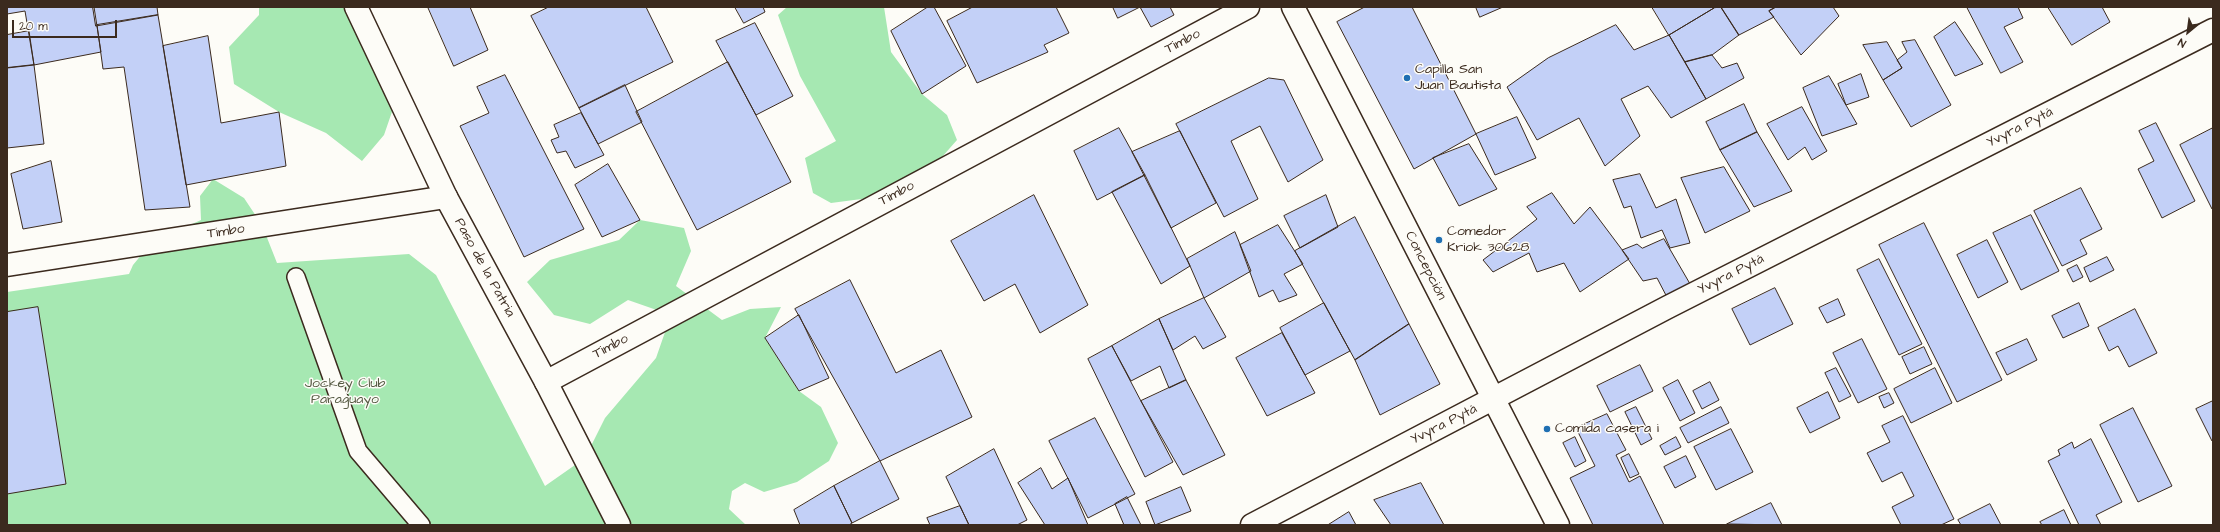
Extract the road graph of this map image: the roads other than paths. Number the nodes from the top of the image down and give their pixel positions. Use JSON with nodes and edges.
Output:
{"nodes":[{"id":1,"x":356,"y":7,"type":"edge"},
{"id":2,"x":1248,"y":7,"type":"edge"},
{"id":3,"x":1292,"y":7,"type":"edge"},
{"id":4,"x":2213,"y":30,"type":"edge"},
{"id":5,"x":446,"y":197,"type":"junction"},
{"id":6,"x":7,"y":265,"type":"edge"},
{"id":7,"x":296,"y":278,"type":"dead end"},
{"id":8,"x":546,"y":382,"type":"junction"},
{"id":9,"x":1494,"y":399,"type":"junction"},
{"id":10,"x":422,"y":525,"type":"edge"},
{"id":11,"x":619,"y":525,"type":"edge"},
{"id":12,"x":1252,"y":525,"type":"edge"},
{"id":13,"x":1558,"y":525,"type":"edge"}],
"edges":[{"from":1,"to":5,"type":"street","name":"Paso de la Patria"},
{"from":2,"to":8,"type":"street","name":"Timbo"},
{"from":3,"to":9,"type":"street","name":"Concepción"},
{"from":4,"to":9,"type":"street","name":"Yvyra Pytá"},
{"from":5,"to":6,"type":"street","name":"Timbo"},
{"from":5,"to":8,"type":"street","name":"Paso de la Patria"},
{"from":7,"to":10,"type":"lane"},
{"from":8,"to":11,"type":"street","name":"Paso de la Patria"},
{"from":9,"to":12,"type":"street","name":"Yvyra Pytá"},
{"from":9,"to":13,"type":"street","name":"Concepción"}]}
